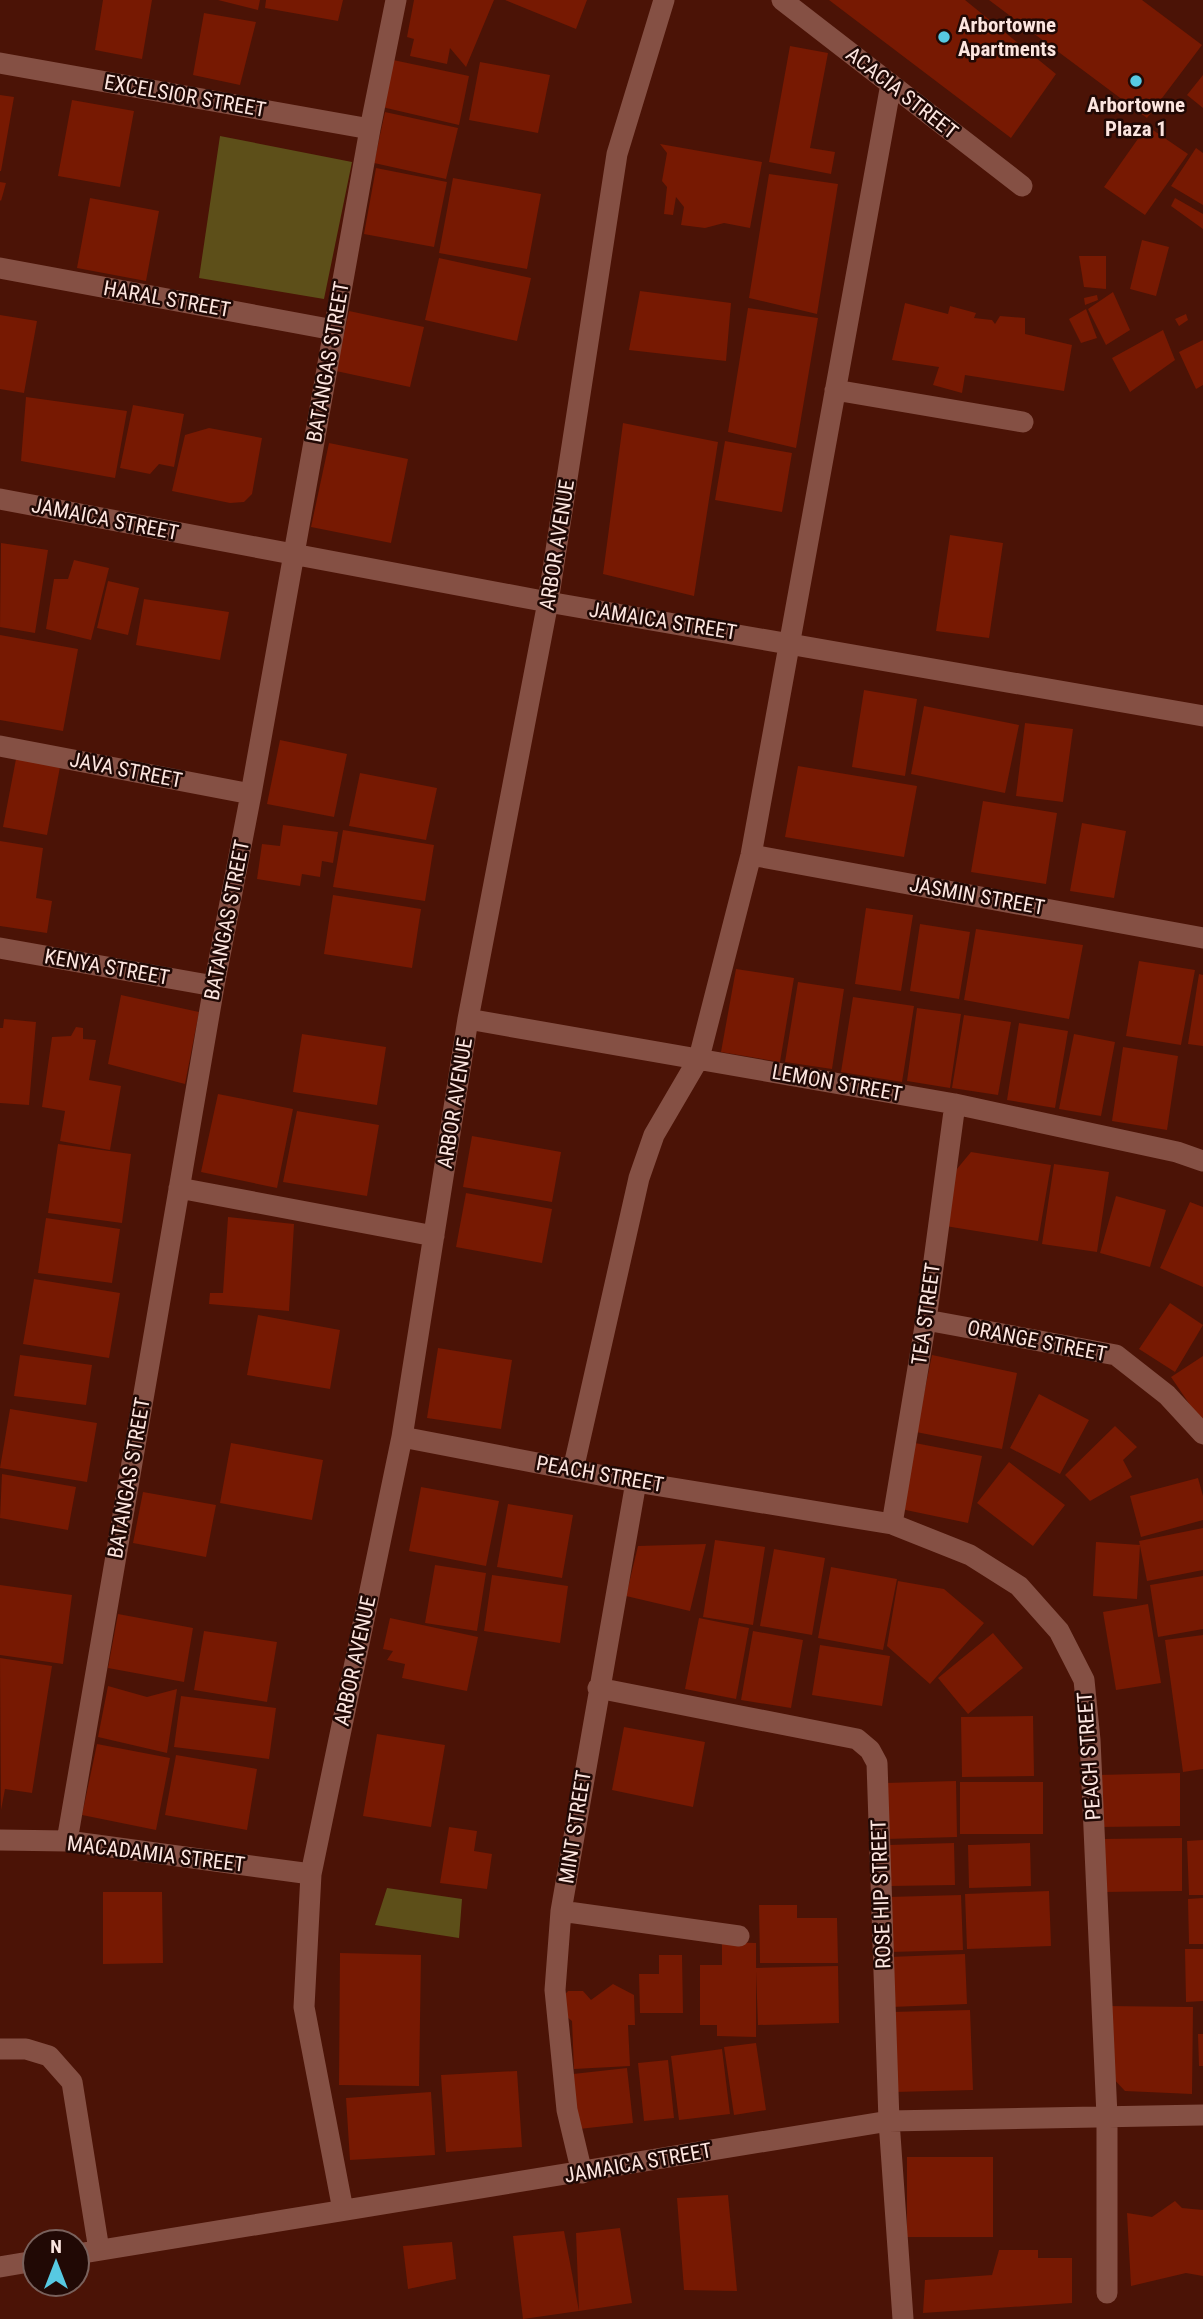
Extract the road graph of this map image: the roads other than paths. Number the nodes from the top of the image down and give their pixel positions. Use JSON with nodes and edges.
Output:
{"nodes":[{"id":1,"x":396,"y":0,"type":"edge"},
{"id":2,"x":664,"y":0,"type":"edge"},
{"id":3,"x":782,"y":0,"type":"edge"},
{"id":4,"x":0,"y":63,"type":"edge"},
{"id":5,"x":891,"y":84,"type":"junction"},
{"id":6,"x":370,"y":129,"type":"junction"},
{"id":7,"x":1023,"y":186,"type":"dead end"},
{"id":8,"x":0,"y":268,"type":"edge"},
{"id":9,"x":334,"y":330,"type":"junction"},
{"id":10,"x":835,"y":390,"type":"junction"},
{"id":11,"x":1023,"y":422,"type":"dead end"},
{"id":12,"x":0,"y":499,"type":"edge"},
{"id":13,"x":295,"y":555,"type":"junction"},
{"id":14,"x":548,"y":602,"type":"junction"},
{"id":15,"x":790,"y":642,"type":"junction"},
{"id":16,"x":1203,"y":716,"type":"edge"},
{"id":17,"x":0,"y":746,"type":"edge"},
{"id":18,"x":251,"y":794,"type":"junction"},
{"id":19,"x":751,"y":855,"type":"junction"},
{"id":20,"x":1203,"y":938,"type":"edge"},
{"id":21,"x":0,"y":948,"type":"edge"},
{"id":22,"x":214,"y":986,"type":"junction"},
{"id":23,"x":468,"y":1019,"type":"junction"},
{"id":24,"x":699,"y":1058,"type":"junction"},
{"id":25,"x":955,"y":1104,"type":"junction"},
{"id":26,"x":1203,"y":1161,"type":"edge"},
{"id":27,"x":179,"y":1188,"type":"junction"},
{"id":28,"x":434,"y":1236,"type":"junction"},
{"id":29,"x":926,"y":1320,"type":"junction"},
{"id":30,"x":1203,"y":1434,"type":"edge"},
{"id":31,"x":402,"y":1437,"type":"junction"},
{"id":32,"x":573,"y":1469,"type":"junction"},
{"id":33,"x":636,"y":1482,"type":"junction"},
{"id":34,"x":892,"y":1524,"type":"junction"},
{"id":35,"x":598,"y":1688,"type":"junction"},
{"id":36,"x":0,"y":1840,"type":"edge"},
{"id":37,"x":67,"y":1841,"type":"junction"},
{"id":38,"x":311,"y":1874,"type":"junction"},
{"id":39,"x":561,"y":1911,"type":"junction"},
{"id":40,"x":739,"y":1936,"type":"dead end"},
{"id":41,"x":0,"y":2049,"type":"edge"},
{"id":42,"x":1203,"y":2115,"type":"edge"},
{"id":43,"x":1107,"y":2116,"type":"junction"},
{"id":44,"x":889,"y":2121,"type":"junction"},
{"id":45,"x":582,"y":2173,"type":"junction"},
{"id":46,"x":343,"y":2210,"type":"junction"},
{"id":47,"x":99,"y":2250,"type":"junction"},
{"id":48,"x":91,"y":2251,"type":"edge"},
{"id":49,"x":21,"y":2263,"type":"edge"},
{"id":50,"x":0,"y":2267,"type":"edge"},
{"id":51,"x":1107,"y":2293,"type":"dead end"},
{"id":52,"x":903,"y":2319,"type":"edge"}],
"edges":[{"from":1,"to":6,"type":"street","name":"BATANGAS STREET"},
{"from":2,"to":14,"type":"street","name":"ARBOR AVENUE"},
{"from":3,"to":5,"type":"street","name":"ACACIA STREET"},
{"from":4,"to":6,"type":"street","name":"EXCELSIOR STREET"},
{"from":5,"to":7,"type":"street","name":"ACACIA STREET"},
{"from":5,"to":10,"type":"street"},
{"from":6,"to":9,"type":"street","name":"BATANGAS STREET"},
{"from":8,"to":9,"type":"street","name":"HARAL STREET"},
{"from":9,"to":13,"type":"street","name":"BATANGAS STREET"},
{"from":10,"to":11,"type":"street"},
{"from":10,"to":15,"type":"street"},
{"from":12,"to":13,"type":"street","name":"JAMAICA STREET"},
{"from":13,"to":14,"type":"street","name":"JAMAICA STREET"},
{"from":13,"to":18,"type":"street","name":"BATANGAS STREET"},
{"from":14,"to":15,"type":"street","name":"JAMAICA STREET"},
{"from":14,"to":23,"type":"street","name":"ARBOR AVENUE"},
{"from":15,"to":16,"type":"street","name":"JAMAICA STREET"},
{"from":15,"to":19,"type":"street"},
{"from":17,"to":18,"type":"street","name":"JAVA STREET"},
{"from":18,"to":22,"type":"street","name":"BATANGAS STREET"},
{"from":19,"to":20,"type":"street","name":"JASMIN STREET"},
{"from":19,"to":24,"type":"street"},
{"from":21,"to":22,"type":"street","name":"KENYA STREET"},
{"from":22,"to":27,"type":"street","name":"BATANGAS STREET"},
{"from":23,"to":24,"type":"street","name":"LEMON STREET"},
{"from":23,"to":28,"type":"street","name":"ARBOR AVENUE"},
{"from":24,"to":25,"type":"street","name":"LEMON STREET"},
{"from":24,"to":32,"type":"street"},
{"from":25,"to":26,"type":"street","name":"LEMON STREET"},
{"from":25,"to":29,"type":"street","name":"TEA STREET"},
{"from":27,"to":28,"type":"street"},
{"from":27,"to":37,"type":"street","name":"BATANGAS STREET"},
{"from":28,"to":31,"type":"street","name":"ARBOR AVENUE"},
{"from":29,"to":30,"type":"street","name":"ORANGE STREET"},
{"from":29,"to":34,"type":"street","name":"TEA STREET"},
{"from":31,"to":32,"type":"street","name":"PEACH STREET"},
{"from":31,"to":38,"type":"street","name":"ARBOR AVENUE"},
{"from":32,"to":33,"type":"street","name":"PEACH STREET"},
{"from":33,"to":34,"type":"street","name":"PEACH STREET"},
{"from":33,"to":35,"type":"street","name":"MINT STREET"},
{"from":34,"to":43,"type":"street","name":"PEACH STREET"},
{"from":35,"to":39,"type":"street","name":"MINT STREET"},
{"from":35,"to":44,"type":"street","name":"ROSE HIP STREET"},
{"from":36,"to":37,"type":"street","name":"MACADAMIA STREET"},
{"from":37,"to":38,"type":"street","name":"MACADAMIA STREET"},
{"from":38,"to":46,"type":"street","name":"ARBOR AVENUE"},
{"from":39,"to":40,"type":"street"},
{"from":39,"to":45,"type":"street","name":"MINT STREET"},
{"from":41,"to":47,"type":"street"},
{"from":42,"to":43,"type":"street","name":"JAMAICA STREET"},
{"from":43,"to":44,"type":"street","name":"JAMAICA STREET"},
{"from":43,"to":51,"type":"street","name":"PEACH STREET"},
{"from":44,"to":45,"type":"street","name":"JAMAICA STREET"},
{"from":44,"to":52,"type":"street","name":"ROSE HIP STREET"},
{"from":45,"to":46,"type":"street","name":"JAMAICA STREET"},
{"from":46,"to":47,"type":"street","name":"JAMAICA STREET"},
{"from":47,"to":48,"type":"street","name":"JAMAICA STREET"},
{"from":49,"to":50,"type":"street"}]}
